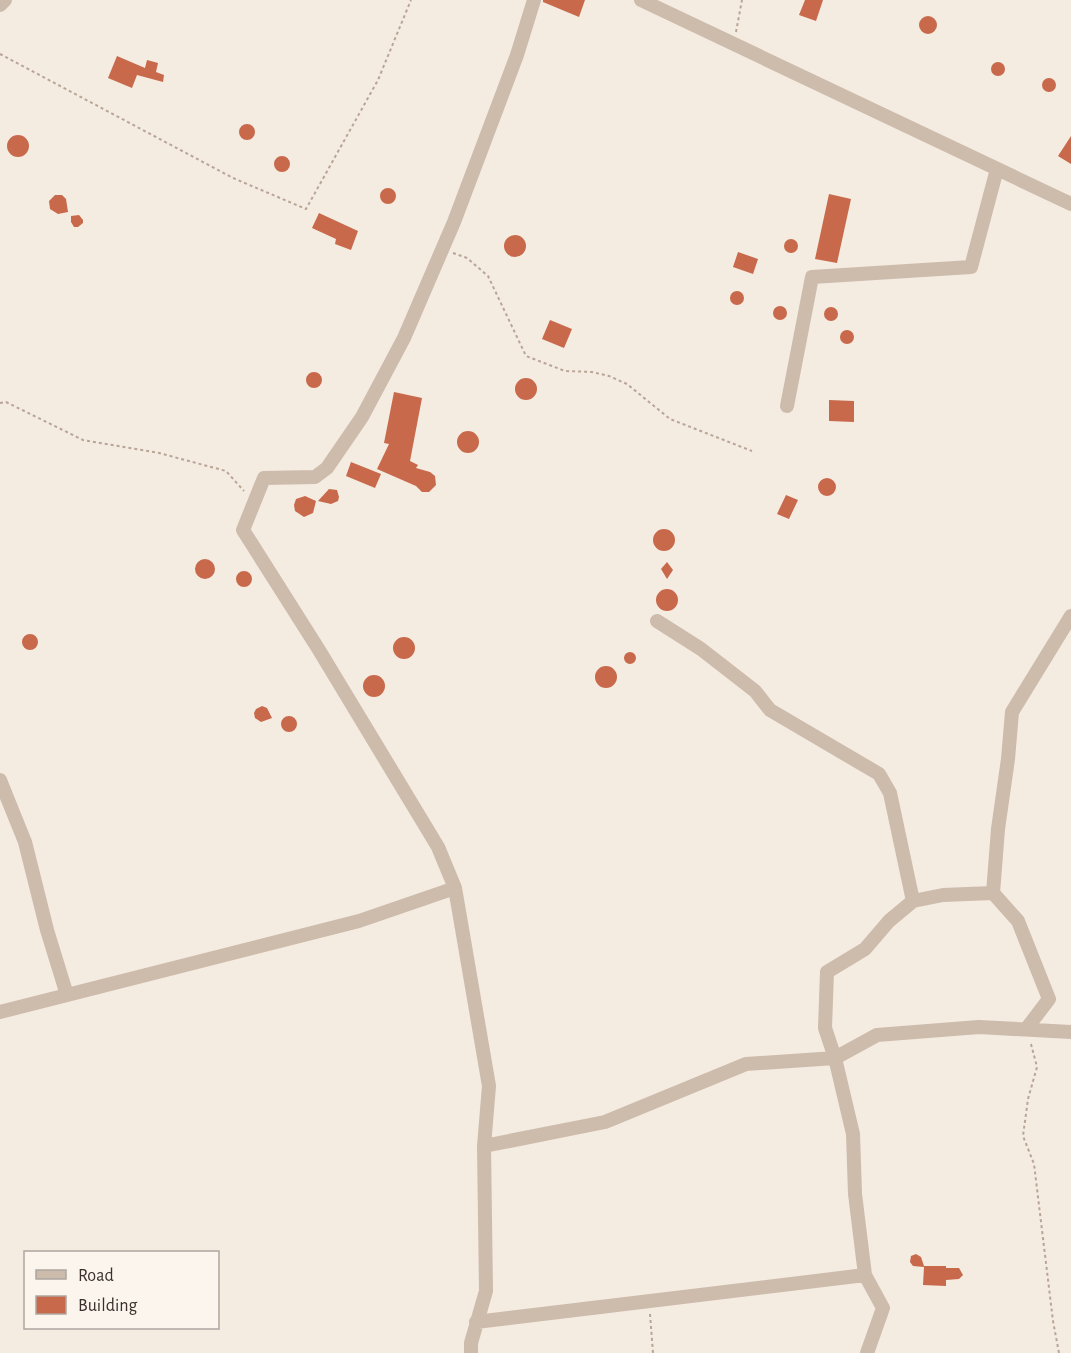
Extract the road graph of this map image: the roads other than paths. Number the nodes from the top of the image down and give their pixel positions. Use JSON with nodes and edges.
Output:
{"nodes":[{"id":1,"x":5,"y":0,"type":"edge"},
{"id":2,"x":534,"y":0,"type":"edge"},
{"id":3,"x":641,"y":0,"type":"edge"},
{"id":4,"x":0,"y":4,"type":"edge"},
{"id":5,"x":998,"y":169,"type":"junction"},
{"id":6,"x":1071,"y":204,"type":"edge"},
{"id":7,"x":787,"y":406,"type":"dead end"},
{"id":8,"x":1071,"y":616,"type":"edge"},
{"id":9,"x":657,"y":621,"type":"dead end"},
{"id":10,"x":0,"y":780,"type":"edge"},
{"id":11,"x":455,"y":888,"type":"junction"},
{"id":12,"x":993,"y":893,"type":"junction"},
{"id":13,"x":913,"y":901,"type":"junction"},
{"id":14,"x":67,"y":995,"type":"junction"},
{"id":15,"x":0,"y":1012,"type":"edge"},
{"id":16,"x":1027,"y":1028,"type":"junction"},
{"id":17,"x":1071,"y":1032,"type":"edge"},
{"id":18,"x":835,"y":1058,"type":"junction"},
{"id":19,"x":484,"y":1146,"type":"junction"},
{"id":20,"x":865,"y":1275,"type":"junction"},
{"id":21,"x":476,"y":1322,"type":"junction"},
{"id":22,"x":471,"y":1353,"type":"edge"},
{"id":23,"x":867,"y":1353,"type":"edge"}],
"edges":[{"from":1,"to":4,"type":"street"},
{"from":2,"to":11,"type":"street"},
{"from":3,"to":5,"type":"street"},
{"from":5,"to":6,"type":"street"},
{"from":5,"to":7,"type":"street"},
{"from":8,"to":12,"type":"street"},
{"from":9,"to":13,"type":"street"},
{"from":10,"to":14,"type":"street"},
{"from":11,"to":14,"type":"street"},
{"from":11,"to":19,"type":"street"},
{"from":12,"to":13,"type":"street"},
{"from":12,"to":16,"type":"street"},
{"from":13,"to":18,"type":"street"},
{"from":14,"to":15,"type":"street"},
{"from":16,"to":17,"type":"street"},
{"from":16,"to":18,"type":"street"},
{"from":18,"to":19,"type":"street"},
{"from":18,"to":20,"type":"street"},
{"from":19,"to":21,"type":"street"},
{"from":20,"to":21,"type":"street"},
{"from":20,"to":23,"type":"street"},
{"from":21,"to":22,"type":"street"}]}
